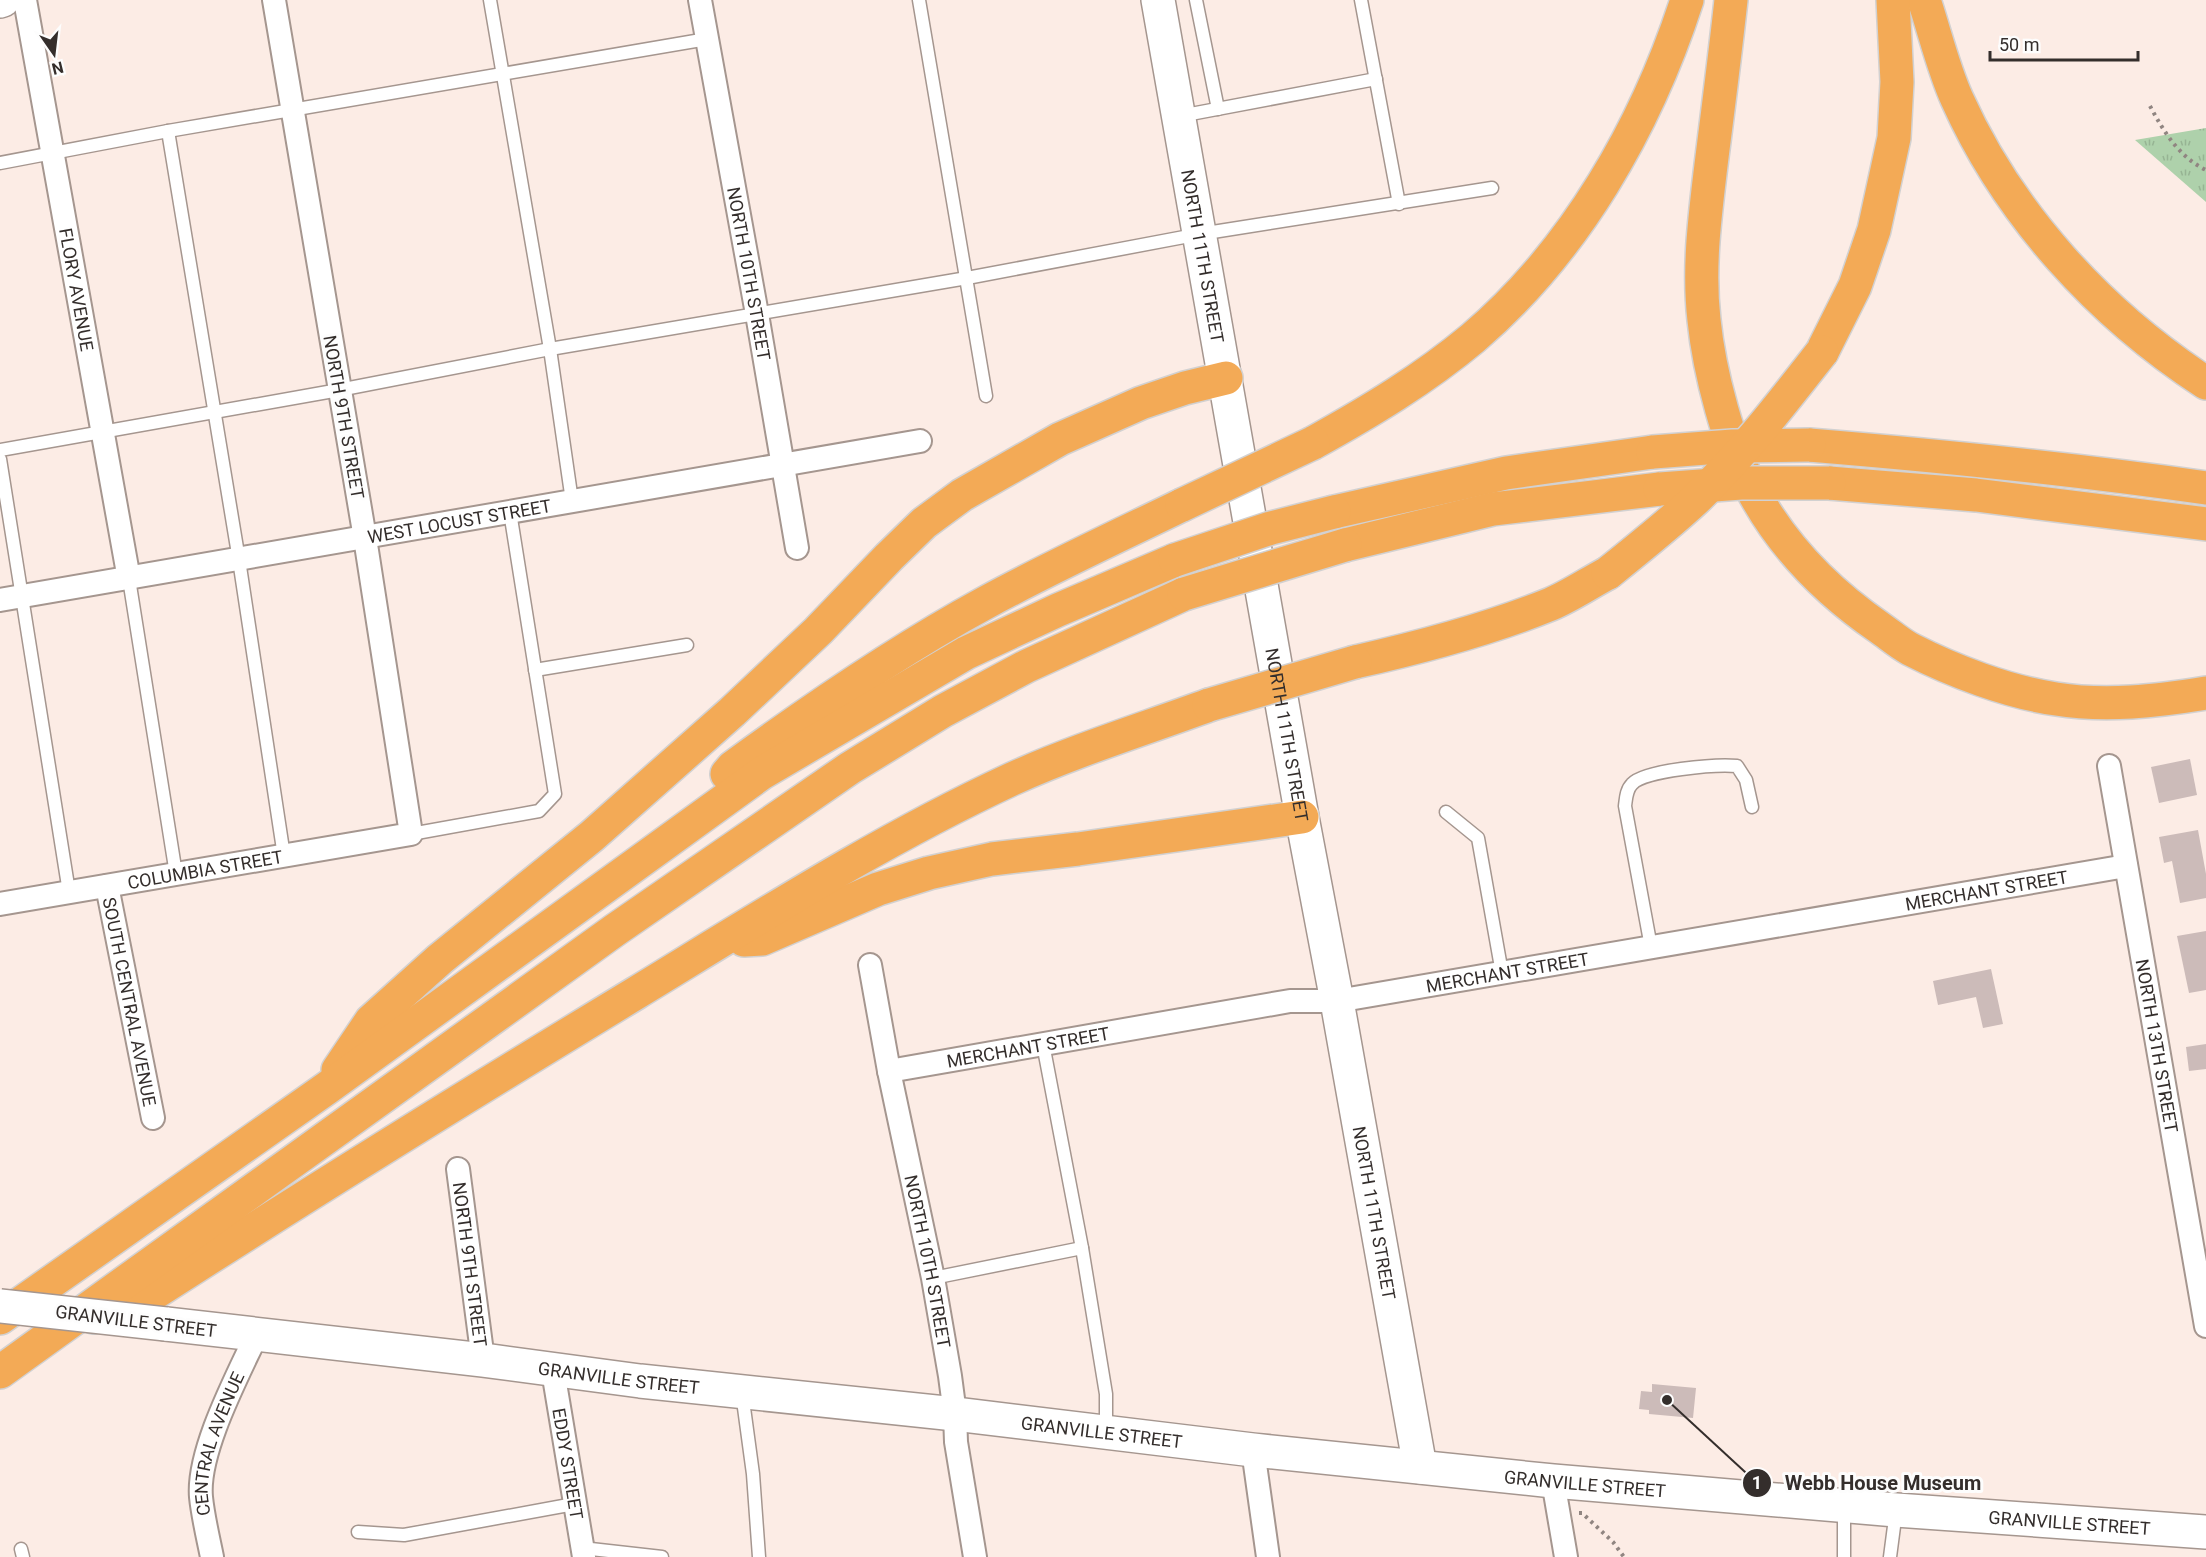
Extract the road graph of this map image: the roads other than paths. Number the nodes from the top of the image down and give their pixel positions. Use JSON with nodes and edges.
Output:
{"nodes":[{"id":1,"x":25,"y":0,"type":"edge"},
{"id":2,"x":274,"y":0,"type":"edge"},
{"id":3,"x":490,"y":0,"type":"edge"},
{"id":4,"x":700,"y":0,"type":"edge"},
{"id":5,"x":922,"y":0,"type":"edge"},
{"id":6,"x":1158,"y":0,"type":"edge"},
{"id":7,"x":1196,"y":0,"type":"edge"},
{"id":8,"x":1361,"y":0,"type":"edge"},
{"id":9,"x":1687,"y":0,"type":"edge"},
{"id":10,"x":1731,"y":0,"type":"edge"},
{"id":11,"x":1893,"y":0,"type":"edge"},
{"id":12,"x":1924,"y":0,"type":"edge"},
{"id":13,"x":707,"y":39,"type":"junction"},
{"id":14,"x":502,"y":74,"type":"junction"},
{"id":15,"x":1376,"y":79,"type":"junction"},
{"id":16,"x":1218,"y":109,"type":"junction"},
{"id":17,"x":292,"y":110,"type":"junction"},
{"id":18,"x":1179,"y":117,"type":"junction"},
{"id":19,"x":168,"y":131,"type":"junction"},
{"id":20,"x":54,"y":154,"type":"junction"},
{"id":21,"x":0,"y":163,"type":"edge"},
{"id":22,"x":1492,"y":188,"type":"dead end"},
{"id":23,"x":1399,"y":204,"type":"junction"},
{"id":24,"x":1200,"y":234,"type":"junction"},
{"id":25,"x":967,"y":278,"type":"junction"},
{"id":26,"x":757,"y":314,"type":"junction"},
{"id":27,"x":550,"y":350,"type":"junction"},
{"id":28,"x":1226,"y":378,"type":"junction"},
{"id":29,"x":2206,"y":383,"type":"edge"},
{"id":30,"x":339,"y":390,"type":"junction"},
{"id":31,"x":986,"y":396,"type":"dead end"},
{"id":32,"x":214,"y":412,"type":"junction"},
{"id":33,"x":102,"y":432,"type":"junction"},
{"id":34,"x":920,"y":441,"type":"dead end"},
{"id":35,"x":0,"y":450,"type":"edge"},
{"id":36,"x":0,"y":459,"type":"edge"},
{"id":37,"x":781,"y":464,"type":"junction"},
{"id":38,"x":2206,"y":488,"type":"edge"},
{"id":39,"x":572,"y":501,"type":"junction"},
{"id":40,"x":510,"y":512,"type":"junction"},
{"id":41,"x":2206,"y":524,"type":"edge"},
{"id":42,"x":365,"y":538,"type":"junction"},
{"id":43,"x":797,"y":548,"type":"dead end"},
{"id":44,"x":239,"y":560,"type":"junction"},
{"id":45,"x":129,"y":579,"type":"junction"},
{"id":46,"x":11,"y":598,"type":"edge"},
{"id":47,"x":687,"y":645,"type":"dead end"},
{"id":48,"x":535,"y":670,"type":"junction"},
{"id":49,"x":2206,"y":693,"type":"edge"},
{"id":50,"x":2109,"y":766,"type":"dead end"},
{"id":51,"x":1752,"y":807,"type":"dead end"},
{"id":52,"x":1446,"y":812,"type":"dead end"},
{"id":53,"x":1302,"y":817,"type":"junction"},
{"id":54,"x":411,"y":834,"type":"junction"},
{"id":55,"x":674,"y":836,"type":"junction"},
{"id":56,"x":285,"y":856,"type":"junction"},
{"id":57,"x":2126,"y":866,"type":"junction"},
{"id":58,"x":176,"y":874,"type":"junction"},
{"id":59,"x":107,"y":886,"type":"junction"},
{"id":60,"x":69,"y":892,"type":"junction"},
{"id":61,"x":0,"y":904,"type":"edge"},
{"id":62,"x":721,"y":941,"type":"junction"},
{"id":63,"x":1651,"y":947,"type":"junction"},
{"id":64,"x":870,"y":965,"type":"dead end"},
{"id":65,"x":1502,"y":973,"type":"junction"},
{"id":66,"x":1337,"y":1001,"type":"junction"},
{"id":67,"x":1043,"y":1044,"type":"junction"},
{"id":68,"x":889,"y":1071,"type":"junction"},
{"id":69,"x":327,"y":1088,"type":"junction"},
{"id":70,"x":153,"y":1118,"type":"dead end"},
{"id":71,"x":458,"y":1169,"type":"dead end"},
{"id":72,"x":1082,"y":1248,"type":"junction"},
{"id":73,"x":933,"y":1278,"type":"junction"},
{"id":74,"x":0,"y":1306,"type":"edge"},
{"id":75,"x":0,"y":1318,"type":"edge"},
{"id":76,"x":64,"y":1326,"type":"junction"},
{"id":77,"x":2206,"y":1326,"type":"edge"},
{"id":78,"x":256,"y":1336,"type":"junction"},
{"id":79,"x":483,"y":1360,"type":"junction"},
{"id":80,"x":553,"y":1371,"type":"junction"},
{"id":81,"x":0,"y":1372,"type":"edge"},
{"id":82,"x":742,"y":1392,"type":"junction"},
{"id":83,"x":955,"y":1414,"type":"junction"},
{"id":84,"x":1106,"y":1433,"type":"junction"},
{"id":85,"x":1253,"y":1450,"type":"junction"},
{"id":86,"x":1420,"y":1467,"type":"junction"},
{"id":87,"x":1555,"y":1496,"type":"junction"},
{"id":88,"x":574,"y":1504,"type":"junction"},
{"id":89,"x":1844,"y":1506,"type":"junction"},
{"id":90,"x":1896,"y":1510,"type":"junction"},
{"id":91,"x":358,"y":1532,"type":"dead end"},
{"id":92,"x":2206,"y":1532,"type":"edge"},
{"id":93,"x":583,"y":1553,"type":"edge"},
{"id":94,"x":212,"y":1557,"type":"edge"},
{"id":95,"x":662,"y":1557,"type":"edge"},
{"id":96,"x":759,"y":1557,"type":"edge"},
{"id":97,"x":975,"y":1557,"type":"edge"},
{"id":98,"x":1268,"y":1557,"type":"edge"},
{"id":99,"x":1566,"y":1557,"type":"edge"},
{"id":100,"x":1844,"y":1557,"type":"edge"},
{"id":101,"x":1890,"y":1557,"type":"edge"}],
"edges":[{"from":1,"to":20,"type":"street","name":"FLORY AVENUE"},
{"from":2,"to":17,"type":"street","name":"NORTH 9TH STREET"},
{"from":3,"to":14,"type":"lane"},
{"from":4,"to":13,"type":"street","name":"NORTH 10TH STREET"},
{"from":5,"to":25,"type":"lane"},
{"from":6,"to":18,"type":"street","name":"NORTH 11TH STREET"},
{"from":7,"to":16,"type":"lane"},
{"from":8,"to":15,"type":"lane"},
{"from":9,"to":55,"type":"highway","bridge":true},
{"from":10,"to":49,"type":"highway"},
{"from":11,"to":62,"type":"highway","bridge":true},
{"from":12,"to":29,"type":"highway"},
{"from":13,"to":14,"type":"lane"},
{"from":13,"to":26,"type":"street","name":"NORTH 10TH STREET"},
{"from":14,"to":17,"type":"lane"},
{"from":14,"to":27,"type":"lane"},
{"from":15,"to":16,"type":"lane"},
{"from":15,"to":23,"type":"lane"},
{"from":16,"to":18,"type":"lane"},
{"from":17,"to":19,"type":"lane"},
{"from":17,"to":30,"type":"street","name":"NORTH 9TH STREET"},
{"from":18,"to":24,"type":"street","name":"NORTH 11TH STREET"},
{"from":19,"to":20,"type":"lane"},
{"from":19,"to":32,"type":"lane"},
{"from":20,"to":21,"type":"lane"},
{"from":20,"to":33,"type":"street","name":"FLORY AVENUE"},
{"from":22,"to":23,"type":"lane"},
{"from":23,"to":24,"type":"lane"},
{"from":24,"to":25,"type":"lane"},
{"from":24,"to":28,"type":"street","name":"NORTH 11TH STREET"},
{"from":25,"to":26,"type":"lane"},
{"from":25,"to":31,"type":"lane"},
{"from":26,"to":27,"type":"lane"},
{"from":26,"to":37,"type":"street","name":"NORTH 10TH STREET"},
{"from":27,"to":30,"type":"lane"},
{"from":27,"to":39,"type":"lane"},
{"from":28,"to":53,"type":"street","name":"NORTH 11TH STREET"},
{"from":28,"to":69,"type":"highway"},
{"from":30,"to":32,"type":"lane"},
{"from":30,"to":42,"type":"street","name":"NORTH 9TH STREET"},
{"from":32,"to":33,"type":"lane"},
{"from":32,"to":44,"type":"lane"},
{"from":33,"to":35,"type":"lane"},
{"from":33,"to":45,"type":"street","name":"FLORY AVENUE"},
{"from":34,"to":37,"type":"street","name":"WEST LOCUST STREET"},
{"from":36,"to":46,"type":"lane"},
{"from":37,"to":39,"type":"street","name":"WEST LOCUST STREET"},
{"from":37,"to":43,"type":"street","name":"NORTH 10TH STREET"},
{"from":38,"to":55,"type":"highway","bridge":true},
{"from":39,"to":40,"type":"street","name":"WEST LOCUST STREET"},
{"from":40,"to":42,"type":"street","name":"WEST LOCUST STREET"},
{"from":40,"to":48,"type":"lane"},
{"from":41,"to":76,"type":"highway","bridge":true},
{"from":42,"to":44,"type":"street","name":"WEST LOCUST STREET"},
{"from":42,"to":54,"type":"street","name":"NORTH 9TH STREET"},
{"from":44,"to":45,"type":"street","name":"WEST LOCUST STREET"},
{"from":44,"to":56,"type":"lane"},
{"from":45,"to":46,"type":"street","name":"WEST LOCUST STREET"},
{"from":45,"to":58,"type":"lane"},
{"from":46,"to":60,"type":"lane"},
{"from":47,"to":48,"type":"lane"},
{"from":48,"to":54,"type":"lane"},
{"from":50,"to":57,"type":"street","name":"NORTH 13TH STREET"},
{"from":51,"to":63,"type":"lane"},
{"from":52,"to":65,"type":"lane"},
{"from":53,"to":62,"type":"highway"},
{"from":53,"to":66,"type":"street","name":"NORTH 11TH STREET"},
{"from":54,"to":56,"type":"street","name":"COLUMBIA STREET"},
{"from":55,"to":69,"type":"highway"},
{"from":56,"to":58,"type":"street","name":"COLUMBIA STREET"},
{"from":57,"to":63,"type":"street","name":"MERCHANT STREET"},
{"from":57,"to":77,"type":"street","name":"NORTH 13TH STREET"},
{"from":58,"to":59,"type":"street","name":"COLUMBIA STREET"},
{"from":59,"to":60,"type":"street","name":"COLUMBIA STREET"},
{"from":59,"to":70,"type":"street","name":"SOUTH CENTRAL AVENUE"},
{"from":60,"to":61,"type":"street","name":"COLUMBIA STREET"},
{"from":62,"to":76,"type":"highway"},
{"from":63,"to":65,"type":"street","name":"MERCHANT STREET"},
{"from":64,"to":68,"type":"street","name":"NORTH 10TH STREET"},
{"from":65,"to":66,"type":"street","name":"MERCHANT STREET"},
{"from":66,"to":67,"type":"street","name":"MERCHANT STREET"},
{"from":66,"to":86,"type":"street","name":"NORTH 11TH STREET"},
{"from":67,"to":68,"type":"street","name":"MERCHANT STREET"},
{"from":67,"to":72,"type":"lane"},
{"from":68,"to":73,"type":"street","name":"NORTH 10TH STREET"},
{"from":69,"to":75,"type":"highway"},
{"from":71,"to":79,"type":"street","name":"NORTH 9TH STREET"},
{"from":72,"to":73,"type":"lane"},
{"from":72,"to":84,"type":"lane"},
{"from":73,"to":83,"type":"street","name":"NORTH 10TH STREET"},
{"from":74,"to":78,"type":"street","name":"GRANVILLE STREET","bridge":true},
{"from":76,"to":81,"type":"highway"},
{"from":78,"to":79,"type":"street","name":"GRANVILLE STREET"},
{"from":78,"to":94,"type":"street","name":"CENTRAL AVENUE"},
{"from":79,"to":80,"type":"street","name":"GRANVILLE STREET"},
{"from":80,"to":82,"type":"street","name":"GRANVILLE STREET"},
{"from":80,"to":88,"type":"street","name":"EDDY STREET"},
{"from":82,"to":83,"type":"street","name":"GRANVILLE STREET"},
{"from":82,"to":96,"type":"lane"},
{"from":83,"to":84,"type":"street","name":"GRANVILLE STREET"},
{"from":83,"to":97,"type":"street","name":"NORTH 10TH STREET"},
{"from":84,"to":85,"type":"street","name":"GRANVILLE STREET"},
{"from":85,"to":86,"type":"street","name":"GRANVILLE STREET"},
{"from":85,"to":98,"type":"street"},
{"from":86,"to":87,"type":"street","name":"GRANVILLE STREET"},
{"from":87,"to":89,"type":"street","name":"GRANVILLE STREET"},
{"from":87,"to":99,"type":"street"},
{"from":88,"to":91,"type":"lane"},
{"from":88,"to":93,"type":"street","name":"EDDY STREET"},
{"from":89,"to":90,"type":"street","name":"GRANVILLE STREET"},
{"from":89,"to":100,"type":"lane"},
{"from":90,"to":92,"type":"street","name":"GRANVILLE STREET"},
{"from":90,"to":101,"type":"lane"},
{"from":93,"to":95,"type":"lane"}]}
